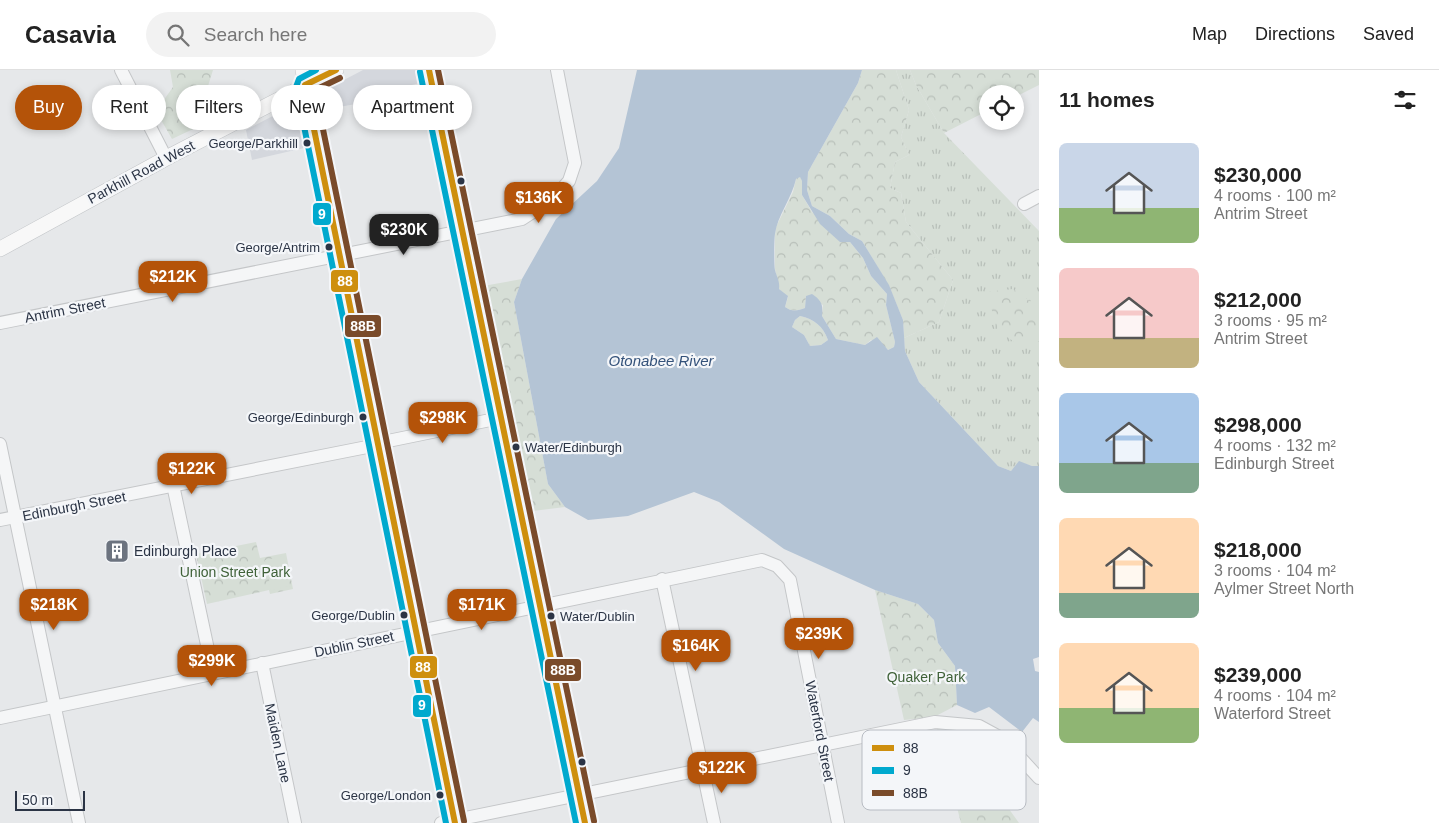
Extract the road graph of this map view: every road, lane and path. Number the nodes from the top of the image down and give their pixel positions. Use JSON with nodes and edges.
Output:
{"nodes":[{"id":1,"x":121,"y":70,"type":"edge"},
{"id":2,"x":303,"y":70,"type":"edge"},
{"id":3,"x":336,"y":70,"type":"edge"},
{"id":4,"x":429,"y":70,"type":"edge"},
{"id":5,"x":557,"y":70,"type":"edge"},
{"id":6,"x":306,"y":85,"type":"joint"},
{"id":7,"x":271,"y":103,"type":"edge"},
{"id":8,"x":315,"y":130,"type":"edge"},
{"id":9,"x":166,"y":158,"type":"junction"},
{"id":10,"x":1039,"y":196,"type":"edge"},
{"id":11,"x":1024,"y":204,"type":"dead end"},
{"id":12,"x":463,"y":231,"type":"junction"},
{"id":13,"x":0,"y":248,"type":"edge"},
{"id":14,"x":339,"y":256,"type":"junction"},
{"id":15,"x":0,"y":323,"type":"edge"},
{"id":16,"x":500,"y":418,"type":"junction"},
{"id":17,"x":0,"y":444,"type":"edge"},
{"id":18,"x":378,"y":444,"type":"junction"},
{"id":19,"x":173,"y":485,"type":"junction"},
{"id":20,"x":15,"y":517,"type":"junction"},
{"id":21,"x":0,"y":520,"type":"edge"},
{"id":22,"x":662,"y":580,"type":"junction"},
{"id":23,"x":790,"y":580,"type":"joint"},
{"id":24,"x":540,"y":605,"type":"junction"},
{"id":25,"x":417,"y":630,"type":"junction"},
{"id":26,"x":262,"y":663,"type":"junction"},
{"id":27,"x":213,"y":673,"type":"junction"},
{"id":28,"x":55,"y":705,"type":"junction"},
{"id":29,"x":0,"y":718,"type":"edge"},
{"id":30,"x":896,"y":730,"type":"edge"},
{"id":31,"x":986,"y":730,"type":"edge"},
{"id":32,"x":862,"y":737,"type":"edge"},
{"id":33,"x":822,"y":745,"type":"junction"},
{"id":34,"x":1026,"y":764,"type":"edge"},
{"id":35,"x":703,"y":770,"type":"junction"},
{"id":36,"x":1039,"y":778,"type":"edge"},
{"id":37,"x":579,"y":795,"type":"junction"},
{"id":38,"x":451,"y":822,"type":"edge"},
{"id":39,"x":79,"y":823,"type":"edge"},
{"id":40,"x":295,"y":823,"type":"edge"},
{"id":41,"x":584,"y":823,"type":"edge"},
{"id":42,"x":714,"y":823,"type":"edge"},
{"id":43,"x":838,"y":823,"type":"edge"}],
"edges":[{"from":1,"to":9,"type":"street"},
{"from":2,"to":6,"type":"main road"},
{"from":3,"to":6,"type":"main road","name":"Parkhill Road West"},
{"from":4,"to":12,"type":"main road"},
{"from":5,"to":12,"type":"street","name":"Antrim Street"},
{"from":7,"to":9,"type":"main road","name":"Parkhill Road West"},
{"from":8,"to":14,"type":"main road"},
{"from":9,"to":13,"type":"main road","name":"Parkhill Road West"},
{"from":10,"to":11,"type":"street"},
{"from":12,"to":14,"type":"street","name":"Antrim Street"},
{"from":12,"to":16,"type":"main road"},
{"from":14,"to":15,"type":"street","name":"Antrim Street"},
{"from":14,"to":18,"type":"main road"},
{"from":16,"to":18,"type":"street","name":"Edinburgh Street"},
{"from":16,"to":24,"type":"main road"},
{"from":17,"to":20,"type":"street"},
{"from":18,"to":19,"type":"street","name":"Edinburgh Street"},
{"from":18,"to":25,"type":"main road"},
{"from":19,"to":20,"type":"street","name":"Edinburgh Street"},
{"from":19,"to":27,"type":"street"},
{"from":20,"to":21,"type":"street","name":"Edinburgh Street"},
{"from":20,"to":28,"type":"street"},
{"from":22,"to":23,"type":"street","name":"Dublin Street"},
{"from":22,"to":24,"type":"street","name":"Dublin Street"},
{"from":22,"to":35,"type":"street"},
{"from":23,"to":33,"type":"street","name":"Waterford Street"},
{"from":24,"to":25,"type":"street","name":"Dublin Street"},
{"from":24,"to":37,"type":"main road"},
{"from":25,"to":26,"type":"street","name":"Dublin Street"},
{"from":25,"to":38,"type":"main road"},
{"from":26,"to":27,"type":"street","name":"Dublin Street"},
{"from":26,"to":40,"type":"street","name":"Maiden Lane"},
{"from":27,"to":28,"type":"street","name":"Dublin Street"},
{"from":28,"to":29,"type":"street","name":"Dublin Street"},
{"from":28,"to":39,"type":"street"},
{"from":30,"to":31,"type":"street"},
{"from":32,"to":33,"type":"street"},
{"from":33,"to":35,"type":"street"},
{"from":33,"to":43,"type":"street","name":"Waterford Street"},
{"from":34,"to":36,"type":"street"},
{"from":35,"to":37,"type":"street"},
{"from":35,"to":42,"type":"street"},
{"from":37,"to":38,"type":"street"},
{"from":37,"to":41,"type":"main road"}]}
